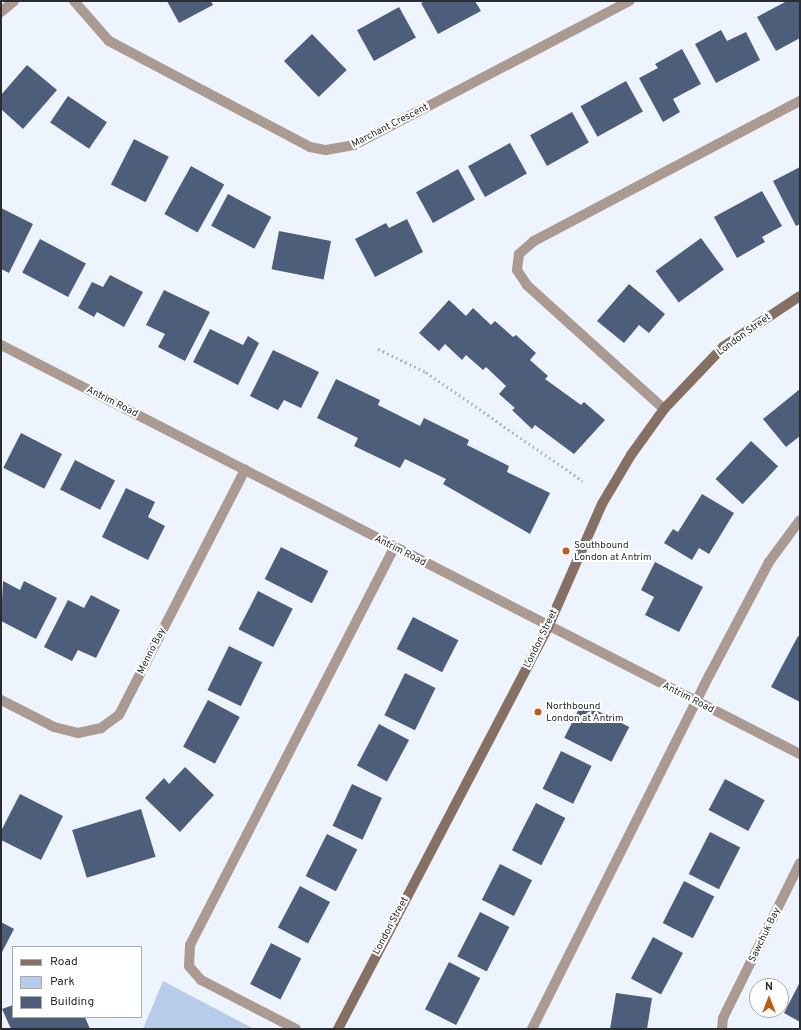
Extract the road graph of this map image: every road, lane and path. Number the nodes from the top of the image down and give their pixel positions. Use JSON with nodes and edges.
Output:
{"nodes":[{"id":1,"x":14,"y":1,"type":"edge"},
{"id":2,"x":74,"y":1,"type":"edge"},
{"id":3,"x":630,"y":1,"type":"edge"},
{"id":4,"x":1,"y":12,"type":"edge"},
{"id":5,"x":800,"y":101,"type":"edge"},
{"id":6,"x":800,"y":296,"type":"edge"},
{"id":7,"x":1,"y":345,"type":"edge"},
{"id":8,"x":378,"y":349,"type":"dead end"},
{"id":9,"x":664,"y":409,"type":"junction"},
{"id":10,"x":245,"y":470,"type":"junction"},
{"id":11,"x":583,"y":480,"type":"dead end"},
{"id":12,"x":800,"y":520,"type":"edge"},
{"id":13,"x":394,"y":548,"type":"junction"},
{"id":14,"x":548,"y":627,"type":"junction"},
{"id":15,"x":1,"y":700,"type":"edge"},
{"id":16,"x":695,"y":702,"type":"junction"},
{"id":17,"x":800,"y":754,"type":"edge"},
{"id":18,"x":800,"y":863,"type":"edge"},
{"id":19,"x":296,"y":1029,"type":"edge"},
{"id":20,"x":338,"y":1029,"type":"edge"},
{"id":21,"x":532,"y":1029,"type":"edge"},
{"id":22,"x":722,"y":1029,"type":"edge"}],
"edges":[{"from":1,"to":4,"type":"street"},
{"from":2,"to":3,"type":"street","name":"Marchant Crescent"},
{"from":5,"to":9,"type":"street"},
{"from":6,"to":9,"type":"street","name":"London Street"},
{"from":7,"to":10,"type":"street","name":"Antrim Road"},
{"from":8,"to":11,"type":"path"},
{"from":9,"to":14,"type":"street","name":"London Street"},
{"from":10,"to":13,"type":"street","name":"Antrim Road"},
{"from":10,"to":15,"type":"street","name":"Menno Bay"},
{"from":12,"to":16,"type":"street"},
{"from":13,"to":14,"type":"street","name":"Antrim Road"},
{"from":13,"to":19,"type":"street"},
{"from":14,"to":16,"type":"street","name":"Antrim Road"},
{"from":14,"to":20,"type":"street","name":"London Street"},
{"from":16,"to":17,"type":"street","name":"Antrim Road"},
{"from":16,"to":21,"type":"street"},
{"from":18,"to":22,"type":"street","name":"Sawchuk Bay"}]}
